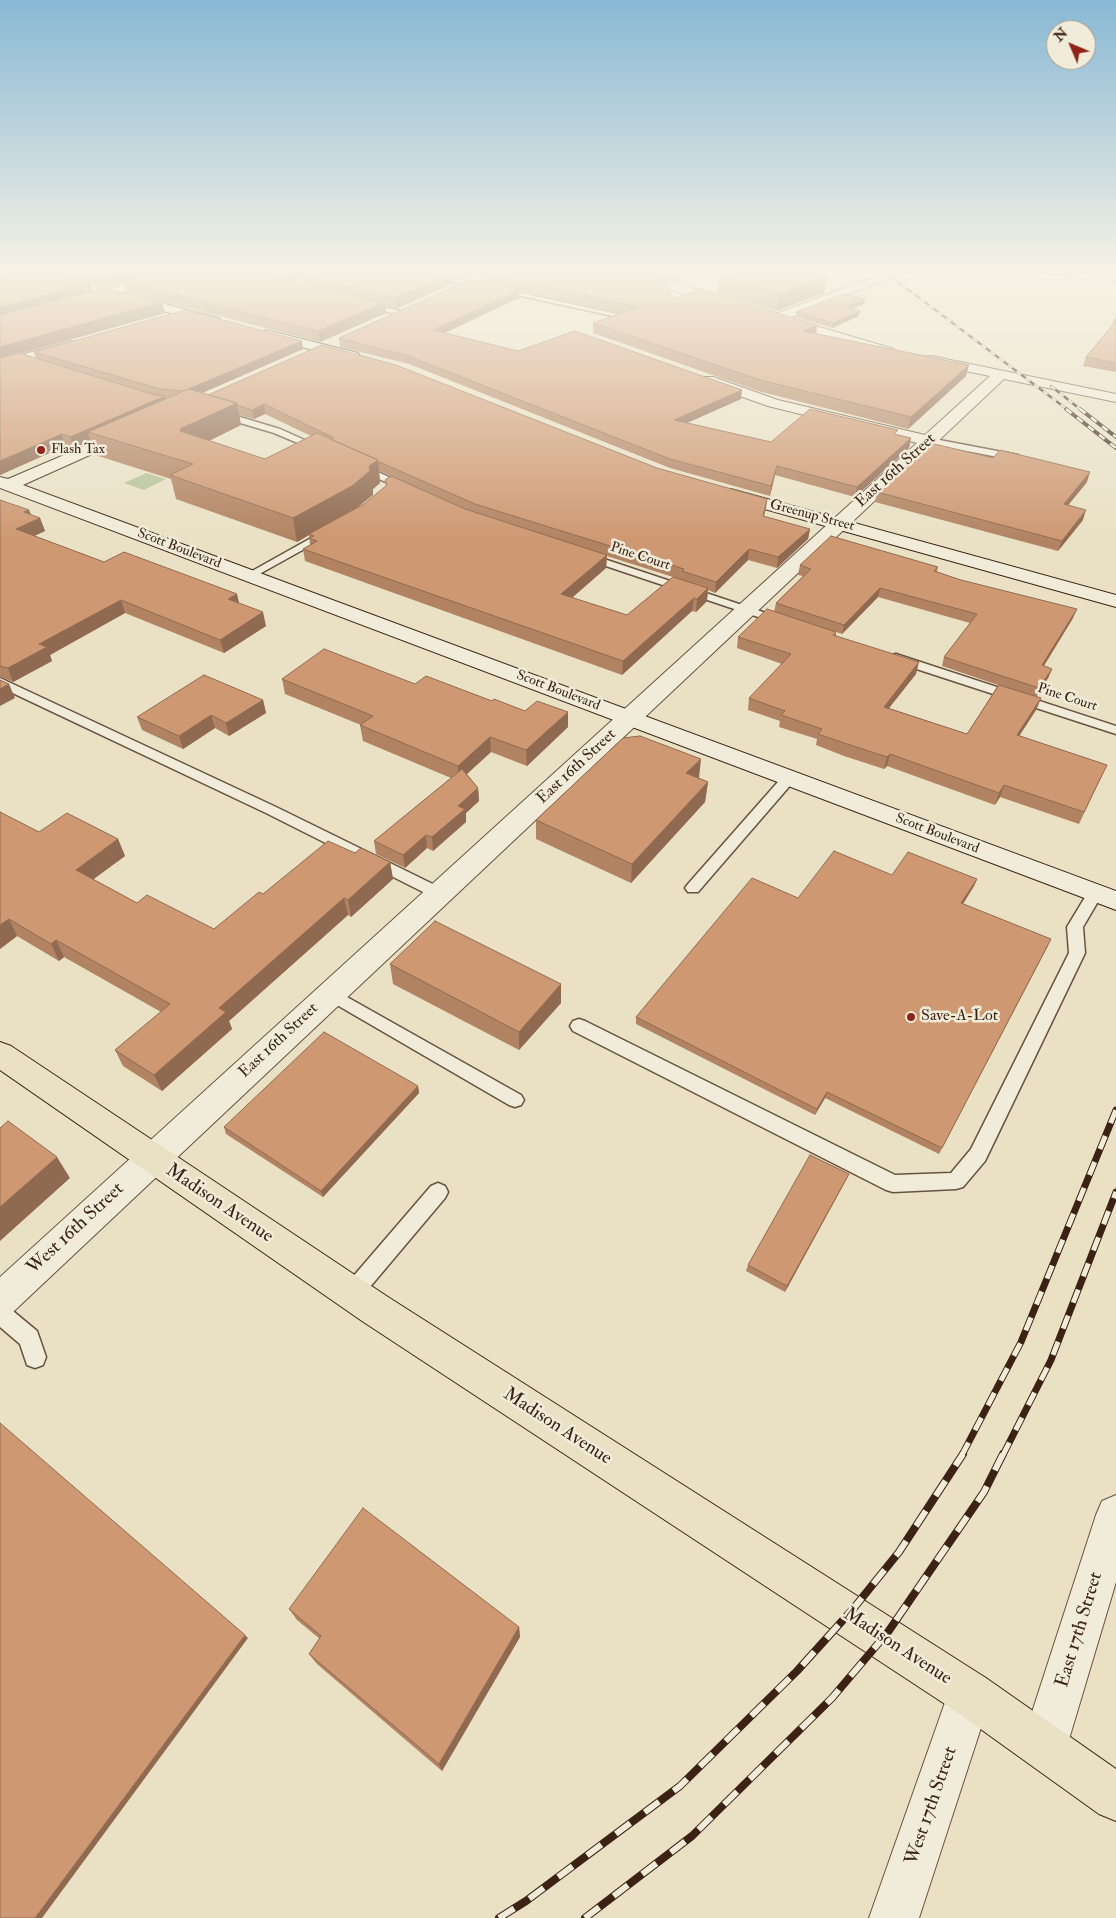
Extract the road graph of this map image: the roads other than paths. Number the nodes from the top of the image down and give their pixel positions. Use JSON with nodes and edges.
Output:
{"nodes":[{"id":1,"x":12,"y":362,"type":"edge"},
{"id":2,"x":29,"y":362,"type":"edge"},
{"id":3,"x":939,"y":362,"type":"edge"},
{"id":4,"x":0,"y":365,"type":"edge"},
{"id":5,"x":40,"y":365,"type":"edge"},
{"id":6,"x":1001,"y":374,"type":"junction"},
{"id":7,"x":698,"y":376,"type":"edge"},
{"id":8,"x":1116,"y":398,"type":"edge"},
{"id":9,"x":208,"y":410,"type":"edge"},
{"id":10,"x":140,"y":428,"type":"edge"},
{"id":11,"x":929,"y":441,"type":"junction"},
{"id":12,"x":311,"y":445,"type":"junction"},
{"id":13,"x":294,"y":452,"type":"edge"},
{"id":14,"x":329,"y":453,"type":"edge"},
{"id":15,"x":1027,"y":460,"type":"edge"},
{"id":16,"x":347,"y":461,"type":"edge"},
{"id":17,"x":392,"y":482,"type":"junction"},
{"id":18,"x":3,"y":485,"type":"edge"},
{"id":19,"x":713,"y":489,"type":"edge"},
{"id":20,"x":378,"y":491,"type":"edge"},
{"id":21,"x":415,"y":492,"type":"edge"},
{"id":22,"x":838,"y":523,"type":"junction"},
{"id":23,"x":335,"y":527,"type":"edge"},
{"id":24,"x":579,"y":553,"type":"edge"},
{"id":25,"x":250,"y":575,"type":"junction"},
{"id":26,"x":1116,"y":601,"type":"edge"},
{"id":27,"x":746,"y":608,"type":"junction"},
{"id":28,"x":791,"y":624,"type":"edge"},
{"id":29,"x":884,"y":654,"type":"edge"},
{"id":30,"x":0,"y":682,"type":"edge"},
{"id":31,"x":630,"y":718,"type":"junction"},
{"id":32,"x":1116,"y":730,"type":"edge"},
{"id":33,"x":789,"y":778,"type":"junction"},
{"id":34,"x":693,"y":888,"type":"dead end"},
{"id":35,"x":1095,"y":893,"type":"junction"},
{"id":36,"x":440,"y":894,"type":"junction"},
{"id":37,"x":1116,"y":901,"type":"edge"},
{"id":38,"x":331,"y":994,"type":"junction"},
{"id":39,"x":579,"y":1026,"type":"dead end"},
{"id":40,"x":0,"y":1054,"type":"edge"},
{"id":41,"x":515,"y":1100,"type":"dead end"},
{"id":42,"x":152,"y":1158,"type":"junction"},
{"id":43,"x":438,"y":1192,"type":"dead end"},
{"id":44,"x":352,"y":1294,"type":"junction"},
{"id":45,"x":0,"y":1300,"type":"edge"},
{"id":46,"x":0,"y":1313,"type":"edge"},
{"id":47,"x":35,"y":1357,"type":"dead end"},
{"id":48,"x":1116,"y":1514,"type":"edge"},
{"id":49,"x":970,"y":1694,"type":"junction"},
{"id":50,"x":1044,"y":1746,"type":"junction"},
{"id":51,"x":1116,"y":1797,"type":"edge"},
{"id":52,"x":894,"y":1918,"type":"edge"}],
"edges":[{"from":1,"to":4,"type":"street"},
{"from":2,"to":5,"type":"lane"},
{"from":3,"to":6,"type":"street"},
{"from":6,"to":8,"type":"street"},
{"from":6,"to":11,"type":"street","name":"East 16th Street"},
{"from":7,"to":11,"type":"street"},
{"from":9,"to":12,"type":"lane"},
{"from":10,"to":18,"type":"street"},
{"from":11,"to":15,"type":"lane"},
{"from":11,"to":22,"type":"street","name":"East 16th Street"},
{"from":12,"to":13,"type":"lane"},
{"from":12,"to":14,"type":"lane"},
{"from":16,"to":17,"type":"lane"},
{"from":17,"to":20,"type":"lane"},
{"from":17,"to":21,"type":"lane"},
{"from":18,"to":25,"type":"street","name":"Scott Boulevard"},
{"from":19,"to":22,"type":"street","name":"Greenup Street"},
{"from":22,"to":26,"type":"street","name":"Greenup Street"},
{"from":22,"to":27,"type":"street","name":"East 16th Street"},
{"from":23,"to":25,"type":"lane"},
{"from":24,"to":27,"type":"lane","name":"Pine Court"},
{"from":25,"to":31,"type":"street","name":"Scott Boulevard"},
{"from":27,"to":28,"type":"lane","name":"Pine Court"},
{"from":27,"to":31,"type":"street","name":"East 16th Street"},
{"from":29,"to":32,"type":"lane","name":"Pine Court"},
{"from":30,"to":36,"type":"lane"},
{"from":31,"to":33,"type":"street","name":"Scott Boulevard"},
{"from":31,"to":36,"type":"street","name":"East 16th Street"},
{"from":33,"to":34,"type":"lane"},
{"from":33,"to":35,"type":"street","name":"Scott Boulevard"},
{"from":35,"to":37,"type":"street","name":"Scott Boulevard"},
{"from":35,"to":39,"type":"lane"},
{"from":36,"to":38,"type":"street","name":"East 16th Street"},
{"from":38,"to":41,"type":"lane"},
{"from":38,"to":42,"type":"street","name":"East 16th Street"},
{"from":40,"to":42,"type":"main road","name":"Madison Avenue"},
{"from":42,"to":44,"type":"main road","name":"Madison Avenue"},
{"from":42,"to":45,"type":"street","name":"West 16th Street"},
{"from":43,"to":44,"type":"lane"},
{"from":44,"to":49,"type":"main road","name":"Madison Avenue"},
{"from":46,"to":47,"type":"lane"},
{"from":48,"to":50,"type":"street","name":"East 17th Street"},
{"from":49,"to":50,"type":"main road","name":"Madison Avenue"},
{"from":49,"to":52,"type":"street","name":"West 17th Street"},
{"from":50,"to":51,"type":"main road","name":"Madison Avenue"}]}
